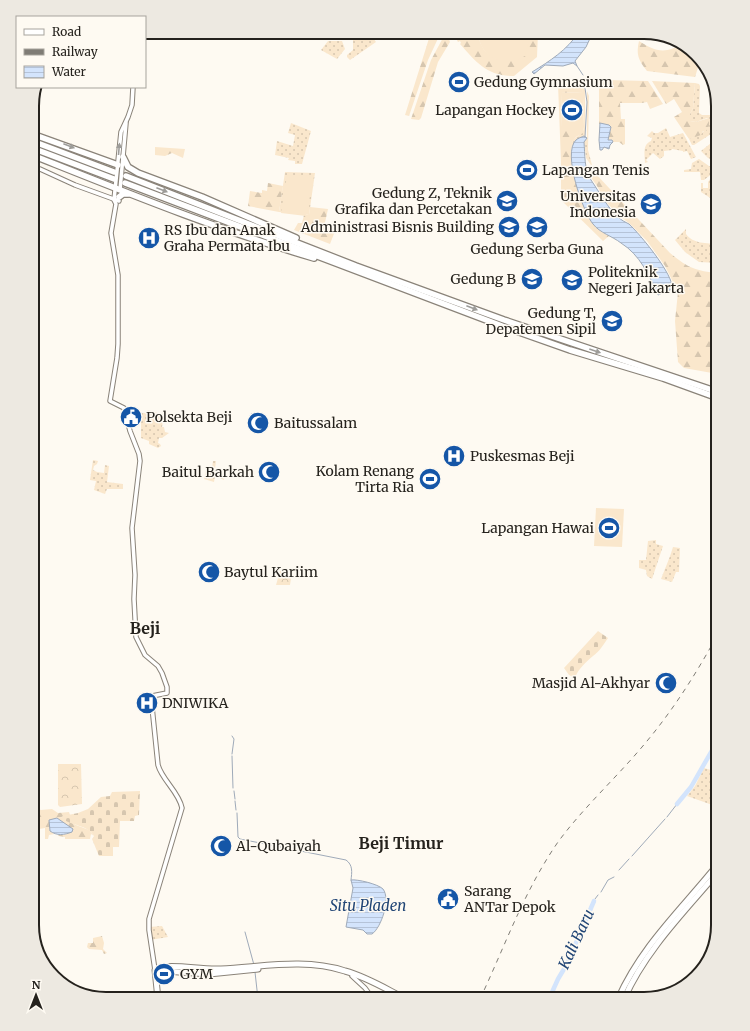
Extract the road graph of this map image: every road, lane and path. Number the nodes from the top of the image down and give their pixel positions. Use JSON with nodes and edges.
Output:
{"nodes":[{"id":1,"x":133,"y":88,"type":"edge"},
{"id":2,"x":126,"y":122,"type":"junction"},
{"id":3,"x":121,"y":132,"type":"junction"},
{"id":4,"x":126,"y":133,"type":"junction"},
{"id":5,"x":39,"y":137,"type":"edge"},
{"id":6,"x":39,"y":144,"type":"edge"},
{"id":7,"x":39,"y":151,"type":"edge"},
{"id":8,"x":123,"y":157,"type":"junction"},
{"id":9,"x":39,"y":158,"type":"edge"},
{"id":10,"x":118,"y":165,"type":"junction"},
{"id":11,"x":39,"y":169,"type":"edge"},
{"id":12,"x":114,"y":172,"type":"dead end"},
{"id":13,"x":126,"y":176,"type":"dead end"},
{"id":14,"x":114,"y":179,"type":"dead end"},
{"id":15,"x":125,"y":183,"type":"dead end"},
{"id":16,"x":118,"y":189,"type":"junction"},
{"id":17,"x":132,"y":194,"type":"junction"},
{"id":18,"x":117,"y":201,"type":"junction"},
{"id":19,"x":356,"y":268,"type":"junction"},
{"id":20,"x":711,"y":390,"type":"edge"},
{"id":21,"x":711,"y":395,"type":"edge"},
{"id":22,"x":711,"y":879,"type":"edge"},
{"id":23,"x":657,"y":942,"type":"junction"},
{"id":24,"x":269,"y":967,"type":"junction"},
{"id":25,"x":157,"y":969,"type":"junction"},
{"id":26,"x":354,"y":978,"type":"junction"},
{"id":27,"x":368,"y":981,"type":"junction"},
{"id":28,"x":158,"y":992,"type":"edge"},
{"id":29,"x":368,"y":992,"type":"edge"},
{"id":30,"x":388,"y":992,"type":"edge"},
{"id":31,"x":391,"y":992,"type":"edge"},
{"id":32,"x":626,"y":992,"type":"edge"},
{"id":33,"x":628,"y":992,"type":"edge"}],
"edges":[{"from":1,"to":2,"type":"street"},
{"from":2,"to":3,"type":"street"},
{"from":2,"to":4,"type":"street"},
{"from":3,"to":4,"type":"street"},
{"from":10,"to":3,"type":"street","one_way":true},
{"from":4,"to":8,"type":"street"},
{"from":5,"to":10,"type":"highway","one_way":true},
{"from":6,"to":12,"type":"highway"},
{"from":7,"to":14,"type":"highway"},
{"from":8,"to":16,"type":"street"},
{"from":8,"to":19,"type":"highway"},
{"from":9,"to":16,"type":"highway"},
{"from":10,"to":16,"type":"street"},
{"from":11,"to":18,"type":"street"},
{"from":13,"to":19,"type":"highway","one_way":true},
{"from":15,"to":19,"type":"highway"},
{"from":16,"to":17,"type":"highway"},
{"from":16,"to":18,"type":"street"},
{"from":17,"to":18,"type":"highway"},
{"from":17,"to":19,"type":"highway"},
{"from":18,"to":25,"type":"street"},
{"from":19,"to":20,"type":"highway","one_way":true},
{"from":19,"to":21,"type":"highway"},
{"from":22,"to":23,"type":"highway"},
{"from":23,"to":32,"type":"highway"},
{"from":23,"to":33,"type":"highway"},
{"from":24,"to":25,"type":"highway"},
{"from":24,"to":26,"type":"highway"},
{"from":24,"to":27,"type":"highway"},
{"from":25,"to":28,"type":"highway"},
{"from":26,"to":27,"type":"highway"},
{"from":26,"to":29,"type":"street"},
{"from":27,"to":30,"type":"highway"},
{"from":27,"to":31,"type":"highway"}]}
